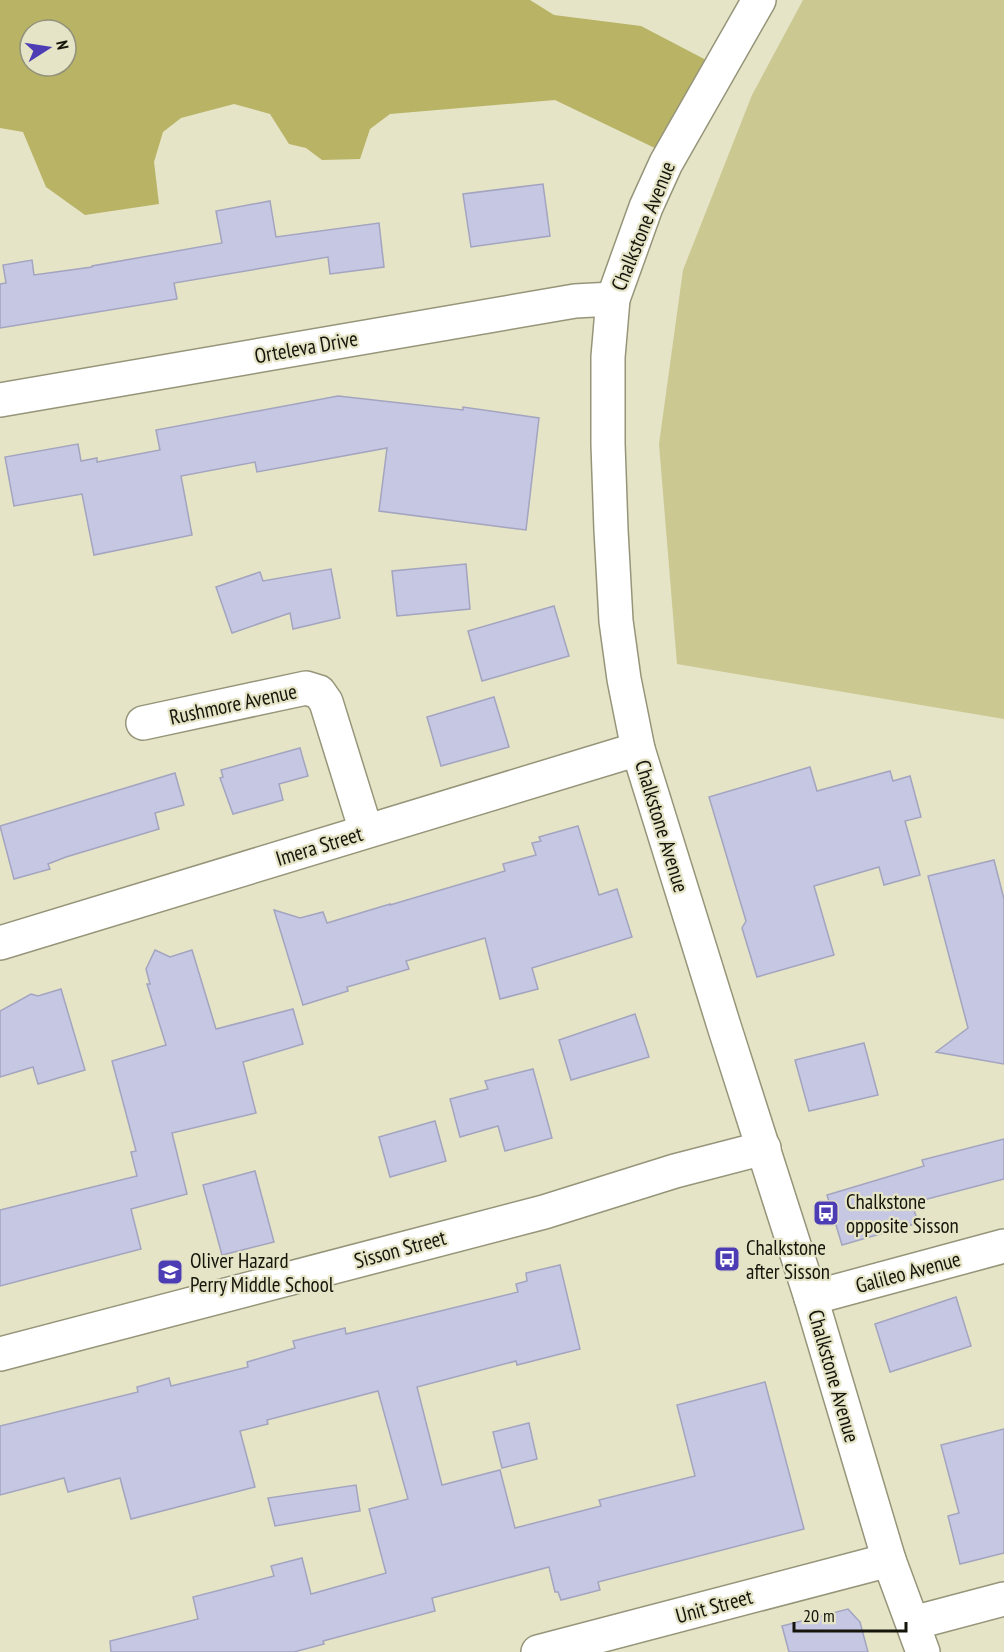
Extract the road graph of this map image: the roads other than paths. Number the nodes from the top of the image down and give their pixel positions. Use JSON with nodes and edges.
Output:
{"nodes":[{"id":1,"x":759,"y":0,"type":"edge"},
{"id":2,"x":613,"y":299,"type":"junction"},
{"id":3,"x":0,"y":400,"type":"edge"},
{"id":4,"x":143,"y":723,"type":"dead end"},
{"id":5,"x":638,"y":749,"type":"junction"},
{"id":6,"x":366,"y":831,"type":"junction"},
{"id":7,"x":0,"y":942,"type":"edge"},
{"id":8,"x":764,"y":1148,"type":"junction"},
{"id":9,"x":1004,"y":1246,"type":"edge"},
{"id":10,"x":811,"y":1298,"type":"junction"},
{"id":11,"x":0,"y":1354,"type":"edge"},
{"id":12,"x":889,"y":1560,"type":"junction"},
{"id":13,"x":1004,"y":1599,"type":"edge"},
{"id":14,"x":918,"y":1637,"type":"edge"},
{"id":15,"x":538,"y":1652,"type":"edge"}],
"edges":[{"from":1,"to":2,"type":"street","name":"Chalkstone Avenue"},
{"from":2,"to":3,"type":"street","name":"Orteleva Drive"},
{"from":2,"to":5,"type":"street","name":"Chalkstone Avenue"},
{"from":4,"to":6,"type":"street","name":"Rushmore Avenue"},
{"from":5,"to":6,"type":"street","name":"Imera Street"},
{"from":5,"to":8,"type":"street","name":"Chalkstone Avenue"},
{"from":6,"to":7,"type":"street","name":"Imera Street"},
{"from":8,"to":10,"type":"street","name":"Chalkstone Avenue"},
{"from":8,"to":11,"type":"street","name":"Sisson Street"},
{"from":9,"to":10,"type":"street","name":"Galileo Avenue"},
{"from":10,"to":12,"type":"street","name":"Chalkstone Avenue"},
{"from":12,"to":14,"type":"street","name":"Chalkstone Avenue"},
{"from":12,"to":15,"type":"street","name":"Unit Street"},
{"from":13,"to":14,"type":"street"}]}
